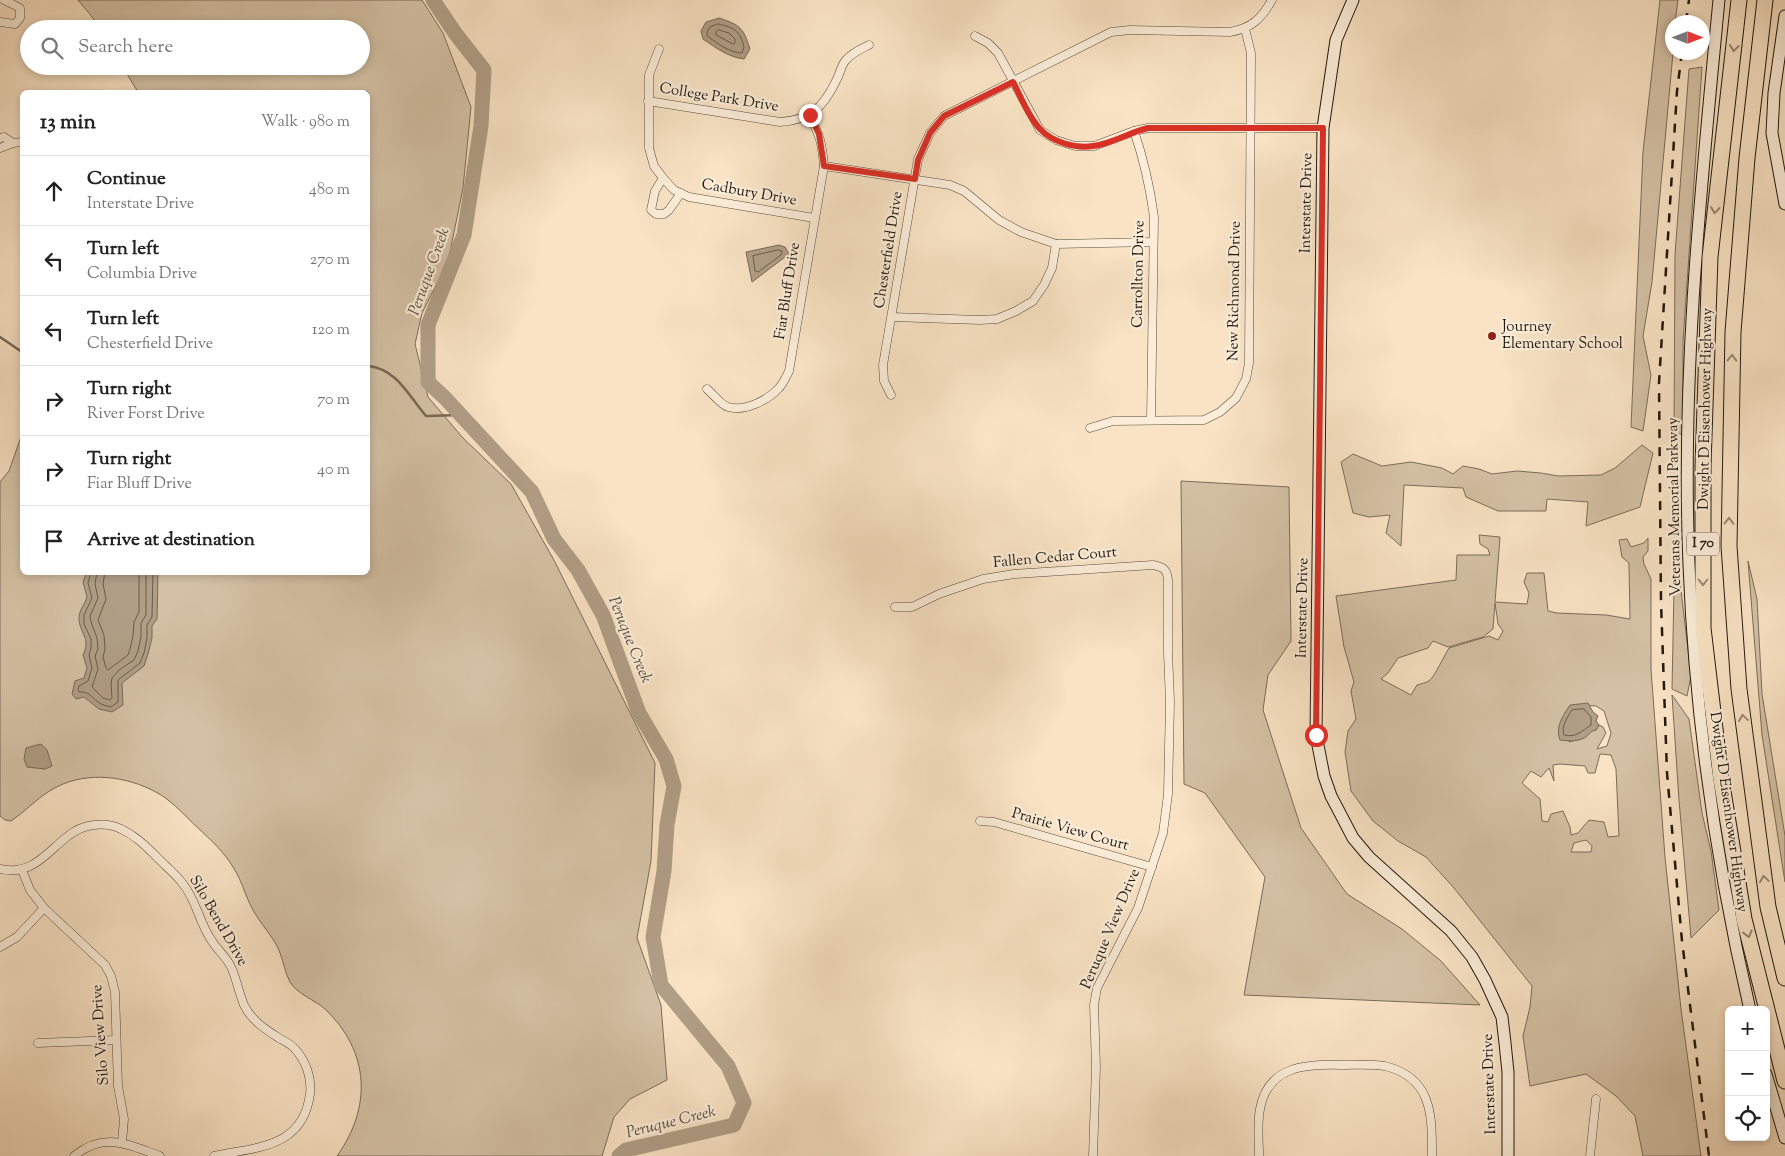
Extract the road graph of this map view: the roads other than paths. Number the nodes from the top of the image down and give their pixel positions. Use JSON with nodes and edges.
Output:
{"nodes":[{"id":1,"x":4,"y":0,"type":"edge"},
{"id":2,"x":1272,"y":0,"type":"edge"},
{"id":3,"x":1353,"y":0,"type":"edge"},
{"id":4,"x":1719,"y":0,"type":"edge"},
{"id":5,"x":1739,"y":0,"type":"edge"},
{"id":6,"x":1765,"y":0,"type":"edge"},
{"id":7,"x":1785,"y":16,"type":"edge"},
{"id":8,"x":0,"y":22,"type":"edge"},
{"id":9,"x":1245,"y":29,"type":"junction"},
{"id":10,"x":975,"y":36,"type":"dead end"},
{"id":11,"x":869,"y":45,"type":"dead end"},
{"id":12,"x":659,"y":49,"type":"dead end"},
{"id":13,"x":1013,"y":82,"type":"junction"},
{"id":14,"x":648,"y":101,"type":"junction"},
{"id":15,"x":810,"y":115,"type":"junction"},
{"id":16,"x":1251,"y":128,"type":"junction"},
{"id":17,"x":1323,"y":128,"type":"junction"},
{"id":18,"x":1134,"y":131,"type":"junction"},
{"id":19,"x":0,"y":138,"type":"edge"},
{"id":20,"x":13,"y":142,"type":"junction"},
{"id":21,"x":20,"y":142,"type":"edge"},
{"id":22,"x":0,"y":148,"type":"edge"},
{"id":23,"x":824,"y":166,"type":"junction"},
{"id":24,"x":663,"y":178,"type":"junction"},
{"id":25,"x":915,"y":179,"type":"junction"},
{"id":26,"x":680,"y":193,"type":"junction"},
{"id":27,"x":1785,"y":204,"type":"edge"},
{"id":28,"x":814,"y":218,"type":"junction"},
{"id":29,"x":1153,"y":242,"type":"junction"},
{"id":30,"x":1056,"y":244,"type":"junction"},
{"id":31,"x":892,"y":317,"type":"junction"},
{"id":32,"x":707,"y":389,"type":"dead end"},
{"id":33,"x":891,"y":395,"type":"dead end"},
{"id":34,"x":1152,"y":420,"type":"junction"},
{"id":35,"x":1090,"y":428,"type":"dead end"},
{"id":36,"x":1162,"y":567,"type":"joint"},
{"id":37,"x":895,"y":607,"type":"dead end"},
{"id":38,"x":980,"y":821,"type":"dead end"},
{"id":39,"x":1152,"y":867,"type":"junction"},
{"id":40,"x":0,"y":869,"type":"edge"},
{"id":41,"x":22,"y":870,"type":"junction"},
{"id":42,"x":44,"y":908,"type":"junction"},
{"id":43,"x":0,"y":947,"type":"edge"},
{"id":44,"x":1785,"y":978,"type":"edge"},
{"id":45,"x":1749,"y":1006,"type":"edge"},
{"id":46,"x":116,"y":1040,"type":"junction"},
{"id":47,"x":38,"y":1043,"type":"dead end"},
{"id":48,"x":1785,"y":1081,"type":"edge"},
{"id":49,"x":1770,"y":1087,"type":"edge"},
{"id":50,"x":1596,"y":1099,"type":"dead end"},
{"id":51,"x":1785,"y":1138,"type":"edge"},
{"id":52,"x":122,"y":1142,"type":"junction"},
{"id":53,"x":74,"y":1156,"type":"edge"},
{"id":54,"x":160,"y":1156,"type":"edge"},
{"id":55,"x":214,"y":1156,"type":"edge"},
{"id":56,"x":1093,"y":1156,"type":"edge"},
{"id":57,"x":1259,"y":1156,"type":"edge"},
{"id":58,"x":1432,"y":1156,"type":"edge"},
{"id":59,"x":1508,"y":1156,"type":"edge"},
{"id":60,"x":1590,"y":1156,"type":"edge"}],
"edges":[{"from":1,"to":8,"type":"street"},
{"from":2,"to":9,"type":"street"},
{"from":3,"to":17,"type":"street","name":"Interstate Drive"},
{"from":4,"to":45,"type":"street","name":"Veterans Memorial Parkway"},
{"from":5,"to":48,"type":"highway","name":"Dwight D Eisenhower Highway","number":"I 70","one_way":true},
{"from":44,"to":6,"type":"highway","name":"Dwight D Eisenhower Highway","number":"I 70","one_way":true},
{"from":7,"to":27,"type":"street"},
{"from":9,"to":13,"type":"street","name":"Chesterfield Drive"},
{"from":9,"to":16,"type":"street","name":"New Richmond Drive"},
{"from":10,"to":13,"type":"street"},
{"from":11,"to":15,"type":"street"},
{"from":12,"to":14,"type":"street","name":"Cadbury Drive"},
{"from":13,"to":18,"type":"street"},
{"from":13,"to":25,"type":"street","name":"Chesterfield Drive"},
{"from":14,"to":15,"type":"street","name":"College Park Drive"},
{"from":14,"to":24,"type":"street","name":"Cadbury Drive"},
{"from":15,"to":23,"type":"street","name":"Fiar Bluff Drive"},
{"from":16,"to":17,"type":"street"},
{"from":16,"to":18,"type":"street"},
{"from":16,"to":34,"type":"street","name":"New Richmond Drive"},
{"from":17,"to":59,"type":"street","name":"Interstate Drive"},
{"from":18,"to":29,"type":"street","name":"Carrollton Drive"},
{"from":19,"to":20,"type":"street"},
{"from":20,"to":21,"type":"street"},
{"from":20,"to":22,"type":"street"},
{"from":23,"to":25,"type":"street"},
{"from":23,"to":28,"type":"street","name":"Fiar Bluff Drive"},
{"from":24,"to":26,"type":"street","name":"Cadbury Drive"},
{"from":24,"to":26,"type":"street","name":"Cadbury Drive"},
{"from":25,"to":30,"type":"street"},
{"from":25,"to":31,"type":"street","name":"Chesterfield Drive"},
{"from":26,"to":28,"type":"street","name":"Cadbury Drive"},
{"from":28,"to":32,"type":"street","name":"Fiar Bluff Drive"},
{"from":29,"to":30,"type":"street"},
{"from":29,"to":34,"type":"street","name":"Carrollton Drive"},
{"from":30,"to":31,"type":"street"},
{"from":31,"to":33,"type":"street","name":"Chesterfield Drive"},
{"from":34,"to":35,"type":"street","name":"New Richmond Drive"},
{"from":36,"to":37,"type":"street","name":"Fallen Cedar Court"},
{"from":36,"to":39,"type":"street","name":"Peruque View Drive"},
{"from":38,"to":39,"type":"street","name":"Prairie View Court"},
{"from":39,"to":56,"type":"street","name":"Peruque View Drive"},
{"from":40,"to":41,"type":"street"},
{"from":41,"to":42,"type":"street","name":"Silo View Drive"},
{"from":41,"to":55,"type":"street","name":"Silo Bend Drive"},
{"from":42,"to":43,"type":"street"},
{"from":42,"to":46,"type":"street","name":"Silo View Drive"},
{"from":46,"to":47,"type":"street"},
{"from":46,"to":52,"type":"street","name":"Silo View Drive"},
{"from":49,"to":51,"type":"street"},
{"from":50,"to":60,"type":"street"},
{"from":52,"to":53,"type":"street"},
{"from":52,"to":54,"type":"street"},
{"from":57,"to":58,"type":"street"}]}
